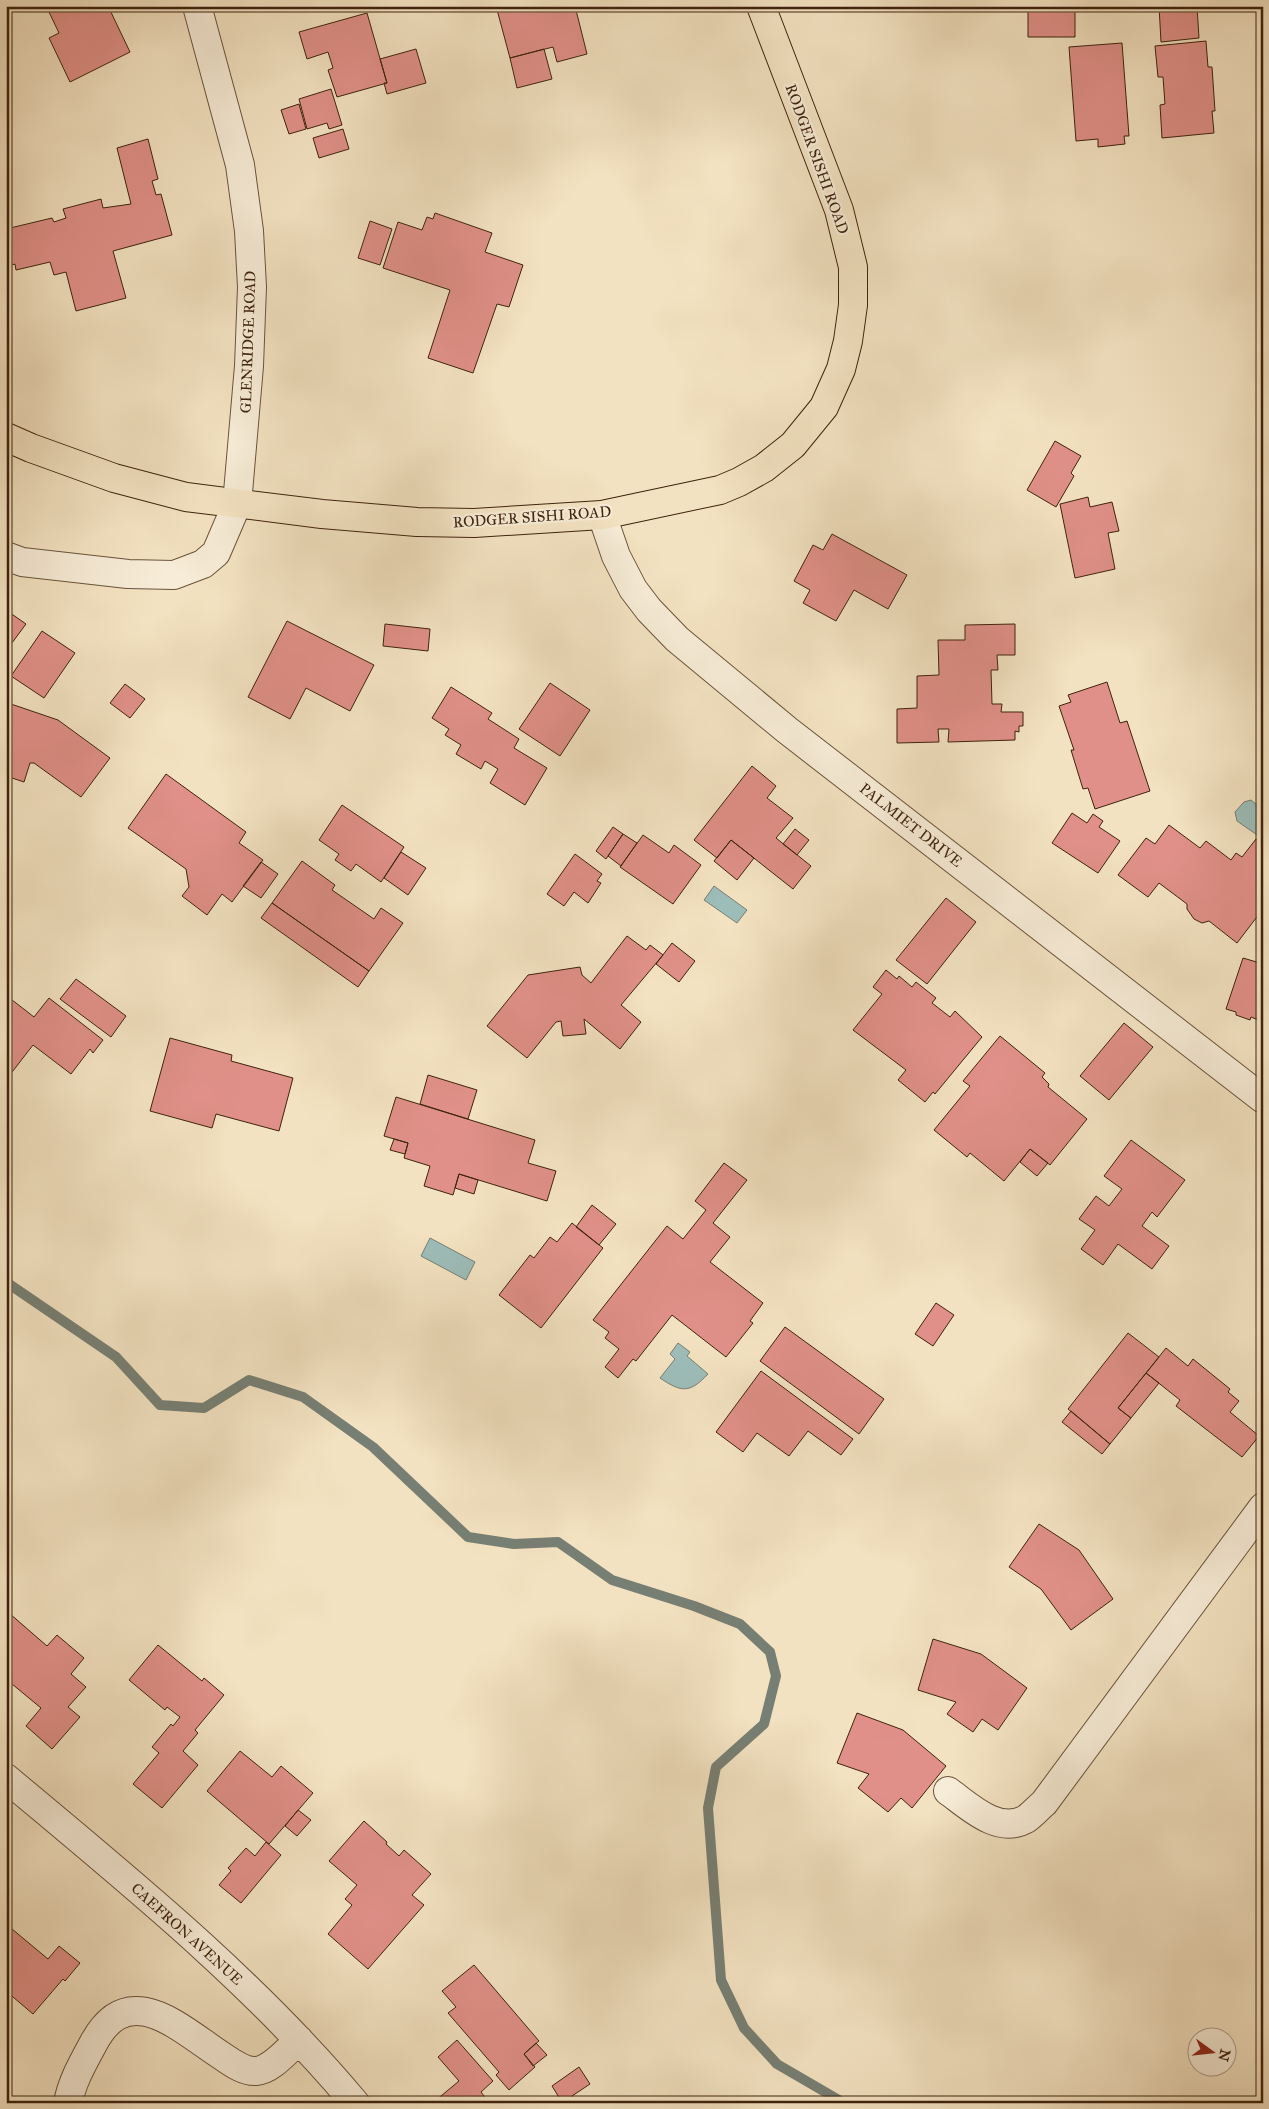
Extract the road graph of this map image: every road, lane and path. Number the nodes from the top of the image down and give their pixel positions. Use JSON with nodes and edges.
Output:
{"nodes":[{"id":1,"x":197,"y":6,"type":"edge"},
{"id":2,"x":761,"y":6,"type":"edge"},
{"id":3,"x":6,"y":437,"type":"edge"},
{"id":4,"x":237,"y":504,"type":"junction"},
{"id":5,"x":602,"y":515,"type":"junction"},
{"id":6,"x":6,"y":556,"type":"edge"},
{"id":7,"x":1263,"y":1099,"type":"edge"},
{"id":8,"x":1263,"y":1507,"type":"edge"},
{"id":9,"x":6,"y":1778,"type":"edge"},
{"id":10,"x":948,"y":1791,"type":"dead end"},
{"id":11,"x":299,"y":2040,"type":"junction"},
{"id":12,"x":68,"y":2103,"type":"edge"},
{"id":13,"x":355,"y":2103,"type":"edge"}],
"edges":[{"from":1,"to":4,"type":"street","name":"GLENRIDGE ROAD"},
{"from":2,"to":5,"type":"main road","name":"RODGER SISHI ROAD"},
{"from":3,"to":4,"type":"main road","name":"RODGER SISHI ROAD"},
{"from":4,"to":5,"type":"main road","name":"RODGER SISHI ROAD"},
{"from":4,"to":6,"type":"street","name":"GLENRIDGE ROAD"},
{"from":5,"to":7,"type":"street","name":"PALMIET DRIVE"},
{"from":8,"to":10,"type":"street"},
{"from":9,"to":11,"type":"street","name":"CAEFRON AVENUE"},
{"from":11,"to":12,"type":"street"},
{"from":11,"to":13,"type":"street","name":"CAEFRON AVENUE"}]}
